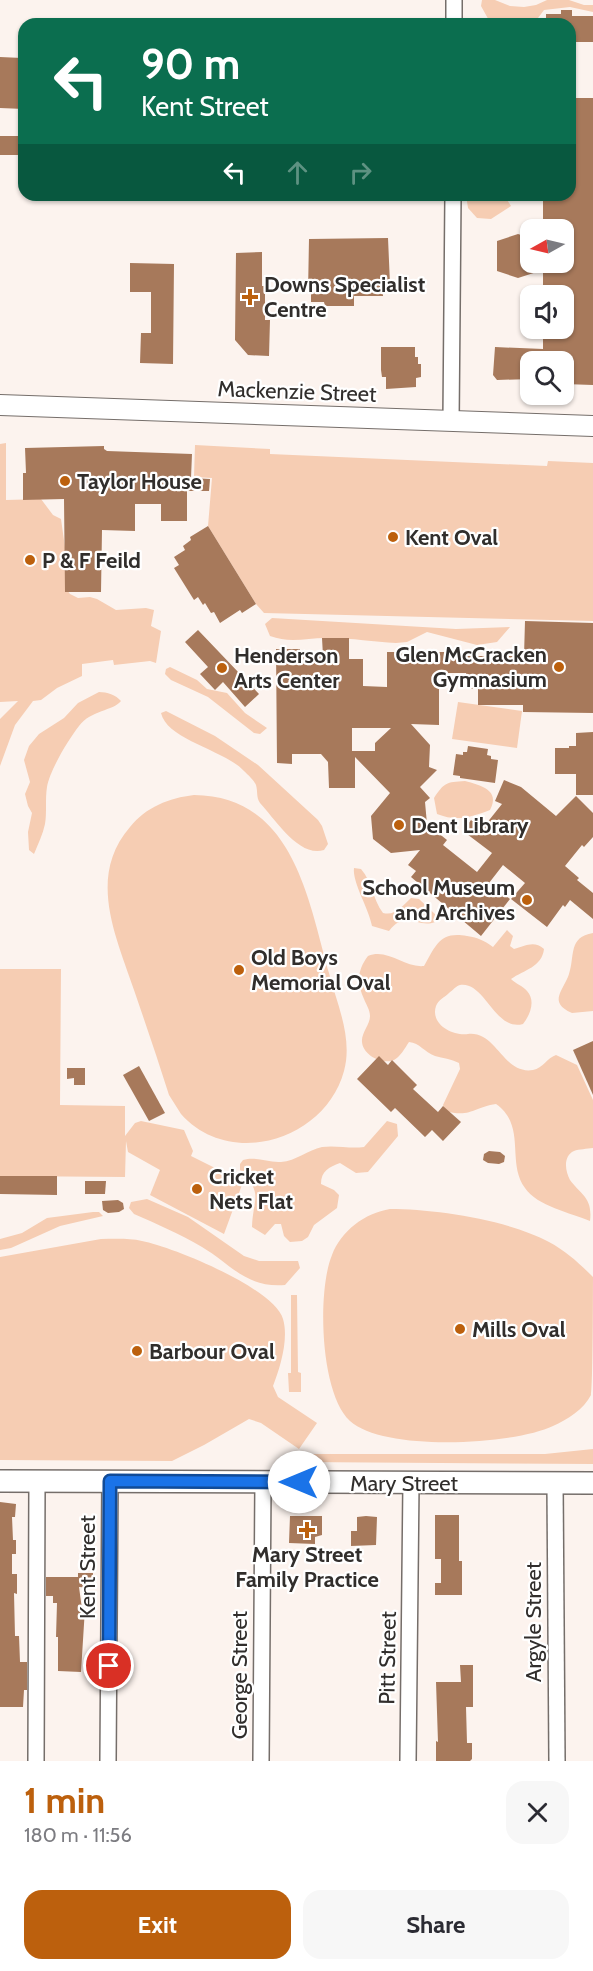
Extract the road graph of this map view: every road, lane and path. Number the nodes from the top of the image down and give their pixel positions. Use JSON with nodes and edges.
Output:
{"nodes":[{"id":1,"x":454,"y":0,"type":"edge"},
{"id":2,"x":454,"y":18,"type":"edge"},
{"id":3,"x":453,"y":201,"type":"edge"},
{"id":4,"x":0,"y":405,"type":"edge"},
{"id":5,"x":451,"y":421,"type":"junction"},
{"id":6,"x":593,"y":426,"type":"edge"},
{"id":7,"x":0,"y":1481,"type":"edge"},
{"id":8,"x":37,"y":1481,"type":"junction"},
{"id":9,"x":110,"y":1481,"type":"junction"},
{"id":10,"x":262,"y":1482,"type":"junction"},
{"id":11,"x":411,"y":1483,"type":"junction"},
{"id":12,"x":555,"y":1483,"type":"junction"},
{"id":13,"x":593,"y":1483,"type":"edge"},
{"id":14,"x":36,"y":1761,"type":"edge"},
{"id":15,"x":108,"y":1761,"type":"edge"},
{"id":16,"x":261,"y":1761,"type":"edge"},
{"id":17,"x":408,"y":1761,"type":"edge"},
{"id":18,"x":556,"y":1761,"type":"edge"}],
"edges":[{"from":1,"to":2,"type":"street"},
{"from":3,"to":5,"type":"street"},
{"from":4,"to":5,"type":"street","name":"Mackenzie Street"},
{"from":5,"to":6,"type":"street","name":"Mackenzie Street"},
{"from":7,"to":8,"type":"main road","name":"Mary Street"},
{"from":8,"to":9,"type":"main road","name":"Mary Street"},
{"from":8,"to":14,"type":"street"},
{"from":9,"to":10,"type":"main road","name":"Mary Street"},
{"from":9,"to":15,"type":"street","name":"Kent Street"},
{"from":10,"to":11,"type":"main road","name":"Mary Street"},
{"from":10,"to":16,"type":"street","name":"George Street"},
{"from":11,"to":12,"type":"main road","name":"Mary Street"},
{"from":11,"to":17,"type":"street","name":"Pitt Street"},
{"from":12,"to":13,"type":"main road","name":"Mary Street"},
{"from":12,"to":18,"type":"street","name":"Argyle Street"}]}
